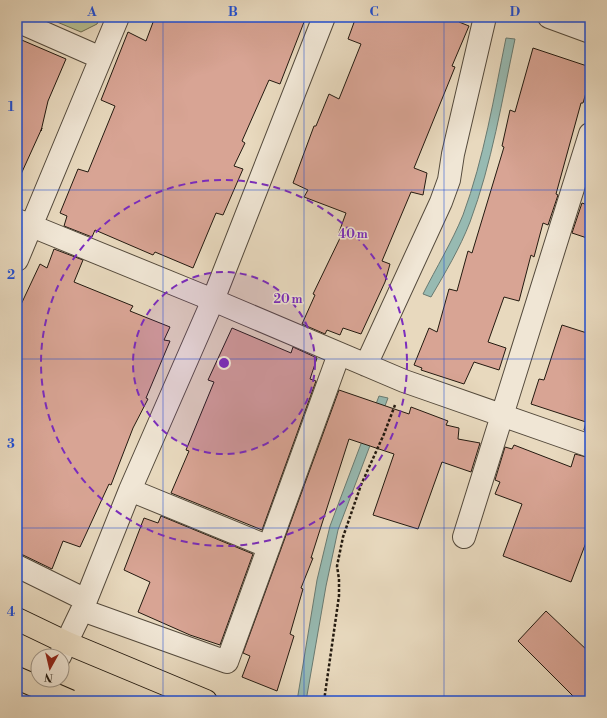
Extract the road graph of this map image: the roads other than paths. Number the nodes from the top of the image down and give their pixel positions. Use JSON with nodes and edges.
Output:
{"nodes":[{"id":1,"x":118,"y":17,"type":"edge"},
{"id":2,"x":324,"y":17,"type":"edge"},
{"id":3,"x":485,"y":17,"type":"edge"},
{"id":4,"x":549,"y":17,"type":"edge"},
{"id":5,"x":17,"y":21,"type":"edge"},
{"id":6,"x":590,"y":32,"type":"edge"},
{"id":7,"x":101,"y":58,"type":"junction"},
{"id":8,"x":590,"y":134,"type":"edge"},
{"id":9,"x":24,"y":223,"type":"edge"},
{"id":10,"x":17,"y":260,"type":"edge"},
{"id":11,"x":212,"y":300,"type":"junction"},
{"id":12,"x":339,"y":354,"type":"junction"},
{"id":13,"x":366,"y":365,"type":"junction"},
{"id":14,"x":502,"y":415,"type":"junction"},
{"id":15,"x":590,"y":446,"type":"edge"},
{"id":16,"x":130,"y":490,"type":"junction"},
{"id":17,"x":464,"y":537,"type":"dead end"},
{"id":18,"x":269,"y":547,"type":"junction"},
{"id":19,"x":17,"y":566,"type":"edge"},
{"id":20,"x":84,"y":605,"type":"junction"},
{"id":21,"x":17,"y":619,"type":"edge"},
{"id":22,"x":62,"y":648,"type":"edge"},
{"id":23,"x":64,"y":648,"type":"edge"},
{"id":24,"x":70,"y":651,"type":"edge"},
{"id":25,"x":17,"y":678,"type":"edge"},
{"id":26,"x":45,"y":688,"type":"edge"},
{"id":27,"x":39,"y":701,"type":"edge"},
{"id":28,"x":70,"y":701,"type":"edge"},
{"id":29,"x":206,"y":701,"type":"edge"}],
"edges":[{"from":1,"to":7,"type":"street"},
{"from":2,"to":11,"type":"street"},
{"from":3,"to":13,"type":"street"},
{"from":4,"to":6,"type":"street"},
{"from":5,"to":7,"type":"street"},
{"from":7,"to":9,"type":"street"},
{"from":8,"to":14,"type":"street"},
{"from":9,"to":10,"type":"street"},
{"from":9,"to":11,"type":"street"},
{"from":11,"to":12,"type":"street"},
{"from":11,"to":16,"type":"street"},
{"from":12,"to":13,"type":"street"},
{"from":12,"to":18,"type":"street"},
{"from":13,"to":14,"type":"street"},
{"from":14,"to":15,"type":"street"},
{"from":14,"to":17,"type":"street"},
{"from":16,"to":18,"type":"street"},
{"from":16,"to":20,"type":"street"},
{"from":18,"to":20,"type":"street"},
{"from":19,"to":20,"type":"street"},
{"from":20,"to":23,"type":"street"},
{"from":21,"to":22,"type":"highway"},
{"from":24,"to":29,"type":"highway"},
{"from":25,"to":28,"type":"highway","bridge":true},
{"from":26,"to":27,"type":"street"}]}
